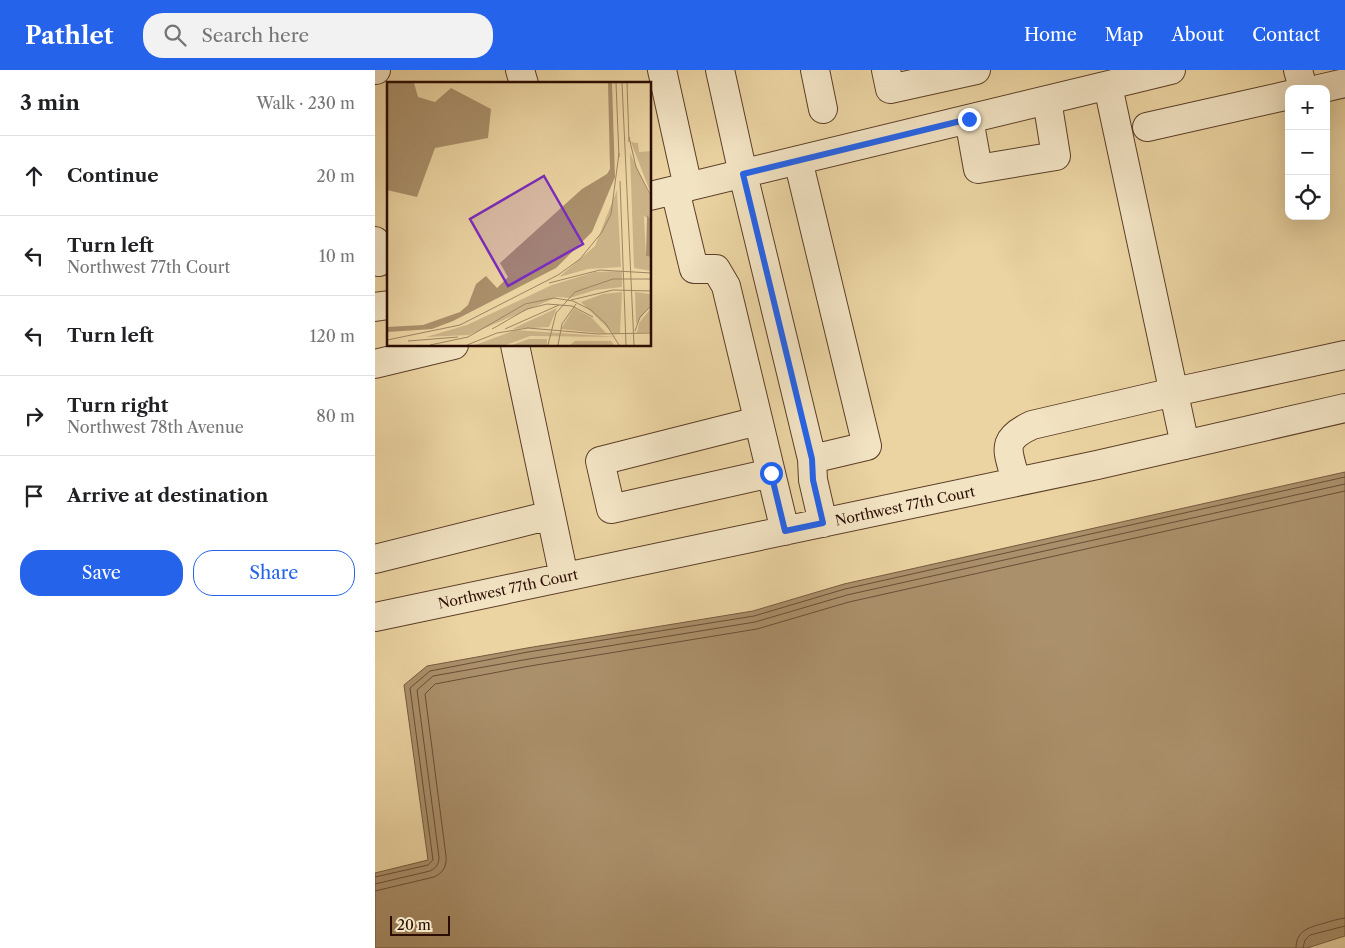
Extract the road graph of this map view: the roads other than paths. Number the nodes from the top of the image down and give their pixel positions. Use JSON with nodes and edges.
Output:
{"nodes":[{"id":1,"x":662,"y":70,"type":"edge"},
{"id":2,"x":720,"y":70,"type":"edge"},
{"id":3,"x":815,"y":70,"type":"edge"},
{"id":4,"x":886,"y":70,"type":"edge"},
{"id":5,"x":976,"y":70,"type":"edge"},
{"id":6,"x":1171,"y":70,"type":"edge"},
{"id":7,"x":1298,"y":70,"type":"edge"},
{"id":8,"x":1345,"y":83,"type":"edge"},
{"id":9,"x":1302,"y":85,"type":"edge"},
{"id":10,"x":1108,"y":86,"type":"junction"},
{"id":11,"x":1330,"y":86,"type":"edge"},
{"id":12,"x":1285,"y":96,"type":"edge"},
{"id":13,"x":1047,"y":100,"type":"junction"},
{"id":14,"x":823,"y":109,"type":"dead end"},
{"id":15,"x":969,"y":119,"type":"junction"},
{"id":16,"x":1147,"y":126,"type":"dead end"},
{"id":17,"x":798,"y":160,"type":"junction"},
{"id":18,"x":743,"y":174,"type":"junction"},
{"id":19,"x":671,"y":191,"type":"edge"},
{"id":20,"x":450,"y":346,"type":"edge"},
{"id":21,"x":515,"y":346,"type":"edge"},
{"id":22,"x":1345,"y":355,"type":"edge"},
{"id":23,"x":375,"y":364,"type":"edge"},
{"id":24,"x":1174,"y":392,"type":"junction"},
{"id":25,"x":1345,"y":408,"type":"edge"},
{"id":26,"x":759,"y":421,"type":"junction"},
{"id":27,"x":1185,"y":445,"type":"junction"},
{"id":28,"x":812,"y":459,"type":"junction"},
{"id":29,"x":771,"y":473,"type":"junction"},
{"id":30,"x":1016,"y":482,"type":"junction"},
{"id":31,"x":551,"y":515,"type":"junction"},
{"id":32,"x":823,"y":523,"type":"junction"},
{"id":33,"x":785,"y":531,"type":"junction"},
{"id":34,"x":375,"y":559,"type":"edge"},
{"id":35,"x":564,"y":577,"type":"junction"},
{"id":36,"x":375,"y":617,"type":"edge"}],
"edges":[{"from":1,"to":19,"type":"street"},
{"from":2,"to":18,"type":"street"},
{"from":3,"to":14,"type":"street"},
{"from":4,"to":5,"type":"street"},
{"from":6,"to":10,"type":"street"},
{"from":7,"to":9,"type":"street"},
{"from":8,"to":11,"type":"street"},
{"from":10,"to":13,"type":"street"},
{"from":10,"to":24,"type":"street"},
{"from":12,"to":16,"type":"street"},
{"from":13,"to":15,"type":"street"},
{"from":13,"to":15,"type":"street"},
{"from":15,"to":17,"type":"street"},
{"from":17,"to":18,"type":"street"},
{"from":17,"to":28,"type":"street"},
{"from":18,"to":19,"type":"street"},
{"from":18,"to":28,"type":"street"},
{"from":19,"to":26,"type":"street"},
{"from":20,"to":23,"type":"street"},
{"from":21,"to":31,"type":"street"},
{"from":22,"to":24,"type":"street"},
{"from":24,"to":27,"type":"street"},
{"from":24,"to":30,"type":"street"},
{"from":25,"to":27,"type":"street","name":"Northwest 77th Court"},
{"from":26,"to":29,"type":"street"},
{"from":26,"to":29,"type":"street"},
{"from":27,"to":30,"type":"street","name":"Northwest 77th Court"},
{"from":28,"to":32,"type":"street"},
{"from":29,"to":33,"type":"street"},
{"from":30,"to":32,"type":"street","name":"Northwest 77th Court"},
{"from":31,"to":34,"type":"street"},
{"from":31,"to":35,"type":"street"},
{"from":32,"to":33,"type":"street","name":"Northwest 77th Court"},
{"from":33,"to":35,"type":"street","name":"Northwest 77th Court"},
{"from":35,"to":36,"type":"street","name":"Northwest 77th Court"}]}
